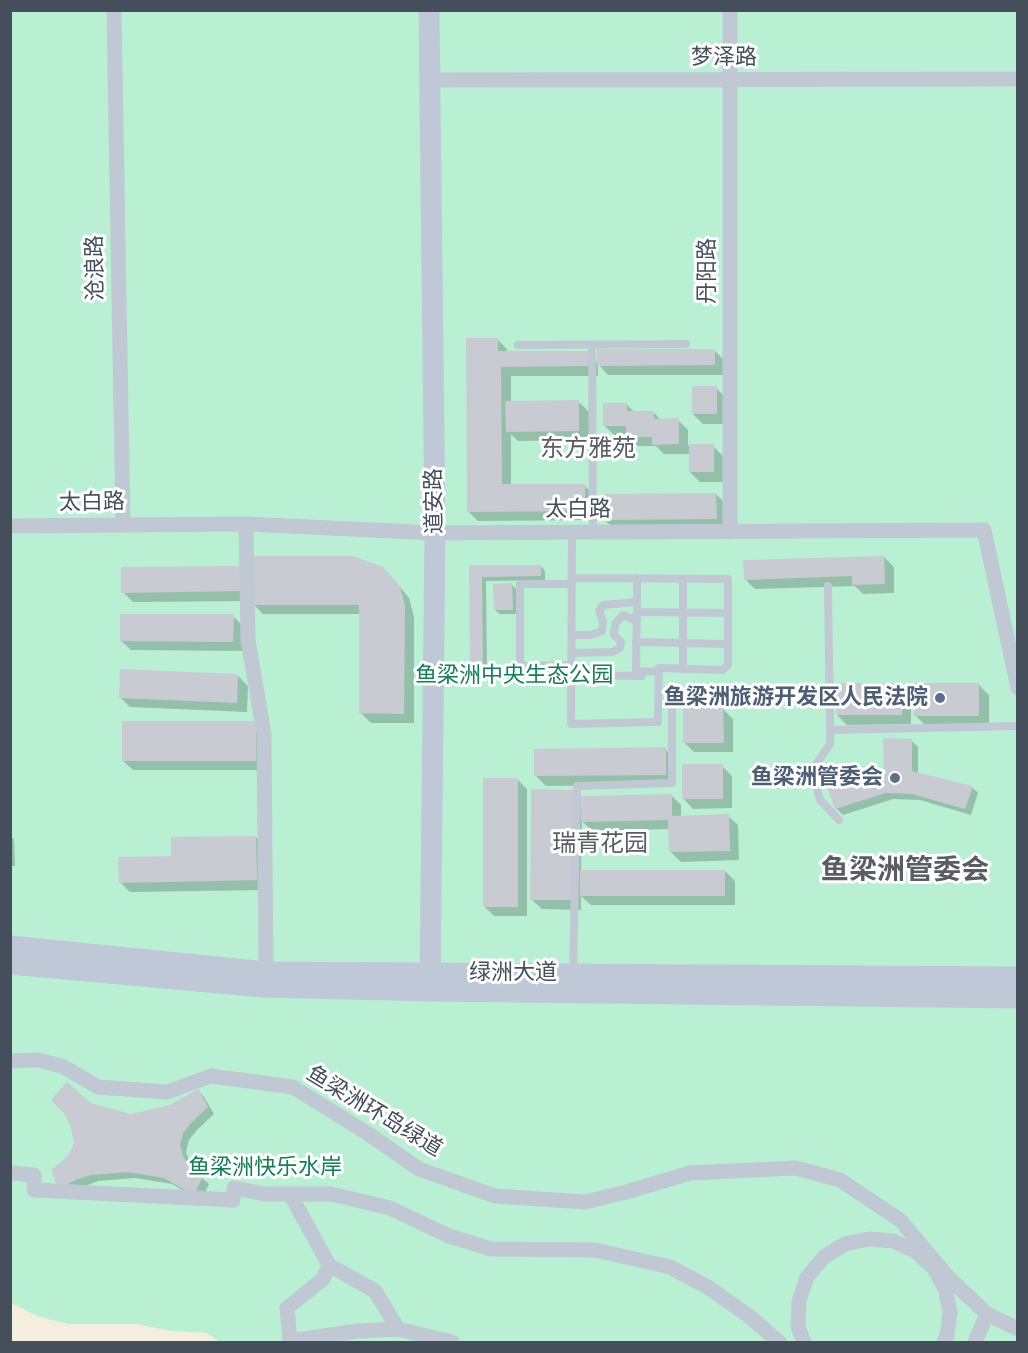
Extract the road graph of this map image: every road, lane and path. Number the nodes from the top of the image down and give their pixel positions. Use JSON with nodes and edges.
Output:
{"nodes":[{"id":1,"x":114,"y":10,"type":"edge"},
{"id":2,"x":429,"y":10,"type":"edge"},
{"id":3,"x":730,"y":10,"type":"edge"},
{"id":4,"x":430,"y":80,"type":"junction"},
{"id":5,"x":730,"y":80,"type":"junction"},
{"id":6,"x":1017,"y":80,"type":"edge"},
{"id":7,"x":686,"y":344,"type":"dead end"},
{"id":8,"x":518,"y":345,"type":"dead end"},
{"id":9,"x":592,"y":345,"type":"junction"},
{"id":10,"x":246,"y":524,"type":"junction"},
{"id":11,"x":123,"y":525,"type":"junction"},
{"id":12,"x":10,"y":526,"type":"edge"},
{"id":13,"x":572,"y":532,"type":"junction"},
{"id":14,"x":593,"y":532,"type":"junction"},
{"id":15,"x":730,"y":532,"type":"junction"},
{"id":16,"x":435,"y":533,"type":"junction"},
{"id":17,"x":637,"y":578,"type":"junction"},
{"id":18,"x":683,"y":579,"type":"junction"},
{"id":19,"x":572,"y":581,"type":"junction"},
{"id":20,"x":828,"y":586,"type":"dead end"},
{"id":21,"x":637,"y":602,"type":"junction"},
{"id":22,"x":637,"y":612,"type":"junction"},
{"id":23,"x":683,"y":612,"type":"junction"},
{"id":24,"x":728,"y":613,"type":"junction"},
{"id":25,"x":637,"y":621,"type":"junction"},
{"id":26,"x":572,"y":634,"type":"junction"},
{"id":27,"x":636,"y":642,"type":"junction"},
{"id":28,"x":683,"y":643,"type":"junction"},
{"id":29,"x":728,"y":644,"type":"junction"},
{"id":30,"x":572,"y":652,"type":"junction"},
{"id":31,"x":572,"y":665,"type":"junction"},
{"id":32,"x":683,"y":669,"type":"junction"},
{"id":33,"x":659,"y":674,"type":"junction"},
{"id":34,"x":571,"y":675,"type":"junction"},
{"id":35,"x":672,"y":686,"type":"dead end"},
{"id":36,"x":1017,"y":688,"type":"edge"},
{"id":37,"x":1017,"y":726,"type":"edge"},
{"id":38,"x":830,"y":730,"type":"junction"},
{"id":39,"x":839,"y":820,"type":"dead end"},
{"id":40,"x":10,"y":946,"type":"edge"},
{"id":41,"x":10,"y":964,"type":"edge"},
{"id":42,"x":266,"y":972,"type":"junction"},
{"id":43,"x":573,"y":974,"type":"junction"},
{"id":44,"x":1017,"y":976,"type":"edge"},
{"id":45,"x":430,"y":982,"type":"junction"},
{"id":46,"x":1017,"y":998,"type":"edge"},
{"id":47,"x":10,"y":1061,"type":"edge"},
{"id":48,"x":10,"y":1173,"type":"edge"},
{"id":49,"x":290,"y":1194,"type":"junction"},
{"id":50,"x":329,"y":1265,"type":"junction"},
{"id":51,"x":987,"y":1314,"type":"junction"},
{"id":52,"x":398,"y":1329,"type":"junction"},
{"id":53,"x":1017,"y":1329,"type":"edge"},
{"id":54,"x":283,"y":1342,"type":"edge"},
{"id":55,"x":452,"y":1342,"type":"edge"},
{"id":56,"x":779,"y":1342,"type":"edge"},
{"id":57,"x":804,"y":1342,"type":"edge"},
{"id":58,"x":944,"y":1342,"type":"edge"},
{"id":59,"x":975,"y":1342,"type":"edge"}],
"edges":[{"from":1,"to":11,"type":"street","name":"沧浪路"},
{"from":2,"to":4,"type":"main road","name":"道安路"},
{"from":3,"to":5,"type":"street","name":"丹阳路"},
{"from":4,"to":5,"type":"street","name":"梦泽路"},
{"from":4,"to":16,"type":"main road","name":"道安路"},
{"from":5,"to":6,"type":"street","name":"梦泽路"},
{"from":5,"to":15,"type":"street","name":"丹阳路"},
{"from":7,"to":9,"type":"lane"},
{"from":8,"to":9,"type":"lane"},
{"from":9,"to":14,"type":"lane"},
{"from":10,"to":11,"type":"street","name":"太白路"},
{"from":10,"to":16,"type":"street","name":"太白路"},
{"from":10,"to":42,"type":"street"},
{"from":11,"to":12,"type":"street","name":"太白路"},
{"from":13,"to":14,"type":"street","name":"太白路"},
{"from":13,"to":16,"type":"street","name":"太白路"},
{"from":13,"to":19,"type":"lane"},
{"from":14,"to":15,"type":"street","name":"太白路"},
{"from":15,"to":36,"type":"street","name":"太白路"},
{"from":16,"to":45,"type":"main road","name":"道安路"},
{"from":17,"to":18,"type":"lane"},
{"from":17,"to":19,"type":"lane"},
{"from":17,"to":21,"type":"lane"},
{"from":18,"to":23,"type":"lane"},
{"from":18,"to":24,"type":"lane"},
{"from":19,"to":26,"type":"lane"},
{"from":19,"to":31,"type":"lane"},
{"from":20,"to":38,"type":"lane"},
{"from":21,"to":22,"type":"lane"},
{"from":21,"to":26,"type":"lane"},
{"from":22,"to":23,"type":"lane"},
{"from":22,"to":25,"type":"lane"},
{"from":23,"to":24,"type":"lane"},
{"from":23,"to":28,"type":"lane"},
{"from":24,"to":29,"type":"lane"},
{"from":25,"to":27,"type":"lane"},
{"from":25,"to":30,"type":"lane"},
{"from":26,"to":30,"type":"lane"},
{"from":27,"to":28,"type":"lane"},
{"from":27,"to":33,"type":"lane"},
{"from":28,"to":29,"type":"lane"},
{"from":28,"to":32,"type":"lane"},
{"from":29,"to":32,"type":"lane"},
{"from":30,"to":31,"type":"lane"},
{"from":31,"to":34,"type":"lane"},
{"from":32,"to":33,"type":"lane"},
{"from":33,"to":34,"type":"lane"},
{"from":33,"to":34,"type":"lane"},
{"from":35,"to":43,"type":"lane"},
{"from":37,"to":38,"type":"lane"},
{"from":38,"to":39,"type":"lane"},
{"from":40,"to":42,"type":"main road","name":"绿洲大道"},
{"from":41,"to":45,"type":"main road","name":"绿洲大道"},
{"from":42,"to":45,"type":"main road","name":"绿洲大道"},
{"from":43,"to":44,"type":"main road","name":"绿洲大道"},
{"from":43,"to":45,"type":"main road","name":"绿洲大道"},
{"from":45,"to":46,"type":"main road","name":"绿洲大道"},
{"from":47,"to":51,"type":"street","name":"鱼梁洲环岛绿道"},
{"from":48,"to":49,"type":"street"},
{"from":49,"to":50,"type":"street"},
{"from":49,"to":56,"type":"street"},
{"from":50,"to":52,"type":"street"},
{"from":50,"to":54,"type":"street"},
{"from":51,"to":53,"type":"street","name":"鱼梁洲环岛绿道"},
{"from":51,"to":59,"type":"street"},
{"from":52,"to":54,"type":"street"},
{"from":52,"to":55,"type":"street"},
{"from":57,"to":58,"type":"street"}]}
